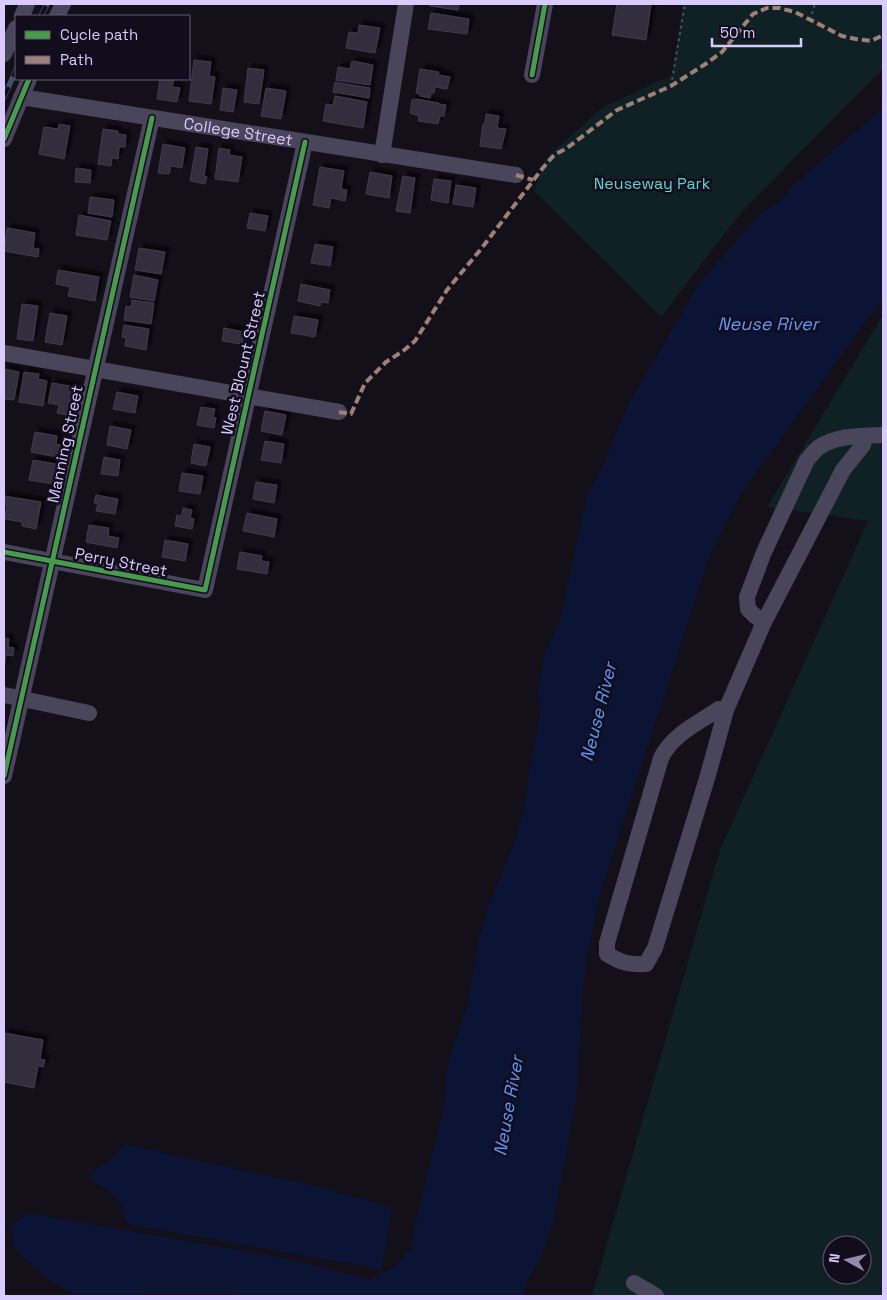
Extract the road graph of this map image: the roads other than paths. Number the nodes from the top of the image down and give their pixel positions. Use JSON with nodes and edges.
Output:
{"nodes":[{"id":1,"x":406,"y":4,"type":"edge"},
{"id":2,"x":545,"y":4,"type":"edge"},
{"id":3,"x":15,"y":30,"type":"edge"},
{"id":4,"x":4,"y":54,"type":"edge"},
{"id":5,"x":532,"y":75,"type":"dead end"},
{"id":6,"x":29,"y":80,"type":"edge"},
{"id":7,"x":21,"y":97,"type":"junction"},
{"id":8,"x":152,"y":118,"type":"junction"},
{"id":9,"x":4,"y":139,"type":"edge"},
{"id":10,"x":305,"y":142,"type":"junction"},
{"id":11,"x":382,"y":155,"type":"junction"},
{"id":12,"x":516,"y":175,"type":"dead end"},
{"id":13,"x":4,"y":353,"type":"edge"},
{"id":14,"x":94,"y":369,"type":"junction"},
{"id":15,"x":248,"y":396,"type":"junction"},
{"id":16,"x":339,"y":412,"type":"dead end"},
{"id":17,"x":883,"y":435,"type":"edge"},
{"id":18,"x":865,"y":436,"type":"junction"},
{"id":19,"x":4,"y":552,"type":"edge"},
{"id":20,"x":52,"y":561,"type":"junction"},
{"id":21,"x":205,"y":590,"type":"joint"},
{"id":22,"x":764,"y":622,"type":"junction"},
{"id":23,"x":4,"y":695,"type":"edge"},
{"id":24,"x":20,"y":698,"type":"junction"},
{"id":25,"x":726,"y":710,"type":"junction"},
{"id":26,"x":90,"y":713,"type":"dead end"},
{"id":27,"x":4,"y":776,"type":"edge"},
{"id":28,"x":634,"y":1283,"type":"dead end"},
{"id":29,"x":656,"y":1296,"type":"edge"}],
"edges":[{"from":1,"to":11,"type":"street"},
{"from":2,"to":5,"type":"street"},
{"from":3,"to":4,"type":"street"},
{"from":6,"to":7,"type":"street"},
{"from":7,"to":8,"type":"street","name":"College Street"},
{"from":7,"to":9,"type":"street"},
{"from":8,"to":10,"type":"street","name":"College Street"},
{"from":8,"to":14,"type":"street","name":"Manning Street"},
{"from":10,"to":11,"type":"street","name":"College Street"},
{"from":10,"to":15,"type":"street","name":"West Blount Street"},
{"from":11,"to":12,"type":"street","name":"College Street"},
{"from":13,"to":14,"type":"street"},
{"from":14,"to":15,"type":"street"},
{"from":14,"to":20,"type":"street","name":"Manning Street"},
{"from":15,"to":16,"type":"street"},
{"from":15,"to":21,"type":"street","name":"West Blount Street"},
{"from":17,"to":18,"type":"street"},
{"from":18,"to":22,"type":"street"},
{"from":18,"to":22,"type":"street"},
{"from":19,"to":20,"type":"street","name":"Perry Street"},
{"from":20,"to":21,"type":"street","name":"Perry Street"},
{"from":20,"to":24,"type":"street","name":"Manning Street"},
{"from":22,"to":25,"type":"street"},
{"from":23,"to":24,"type":"street"},
{"from":24,"to":26,"type":"street"},
{"from":24,"to":27,"type":"street","name":"Manning Street"},
{"from":25,"to":25,"type":"street"},
{"from":28,"to":29,"type":"street"}]}
